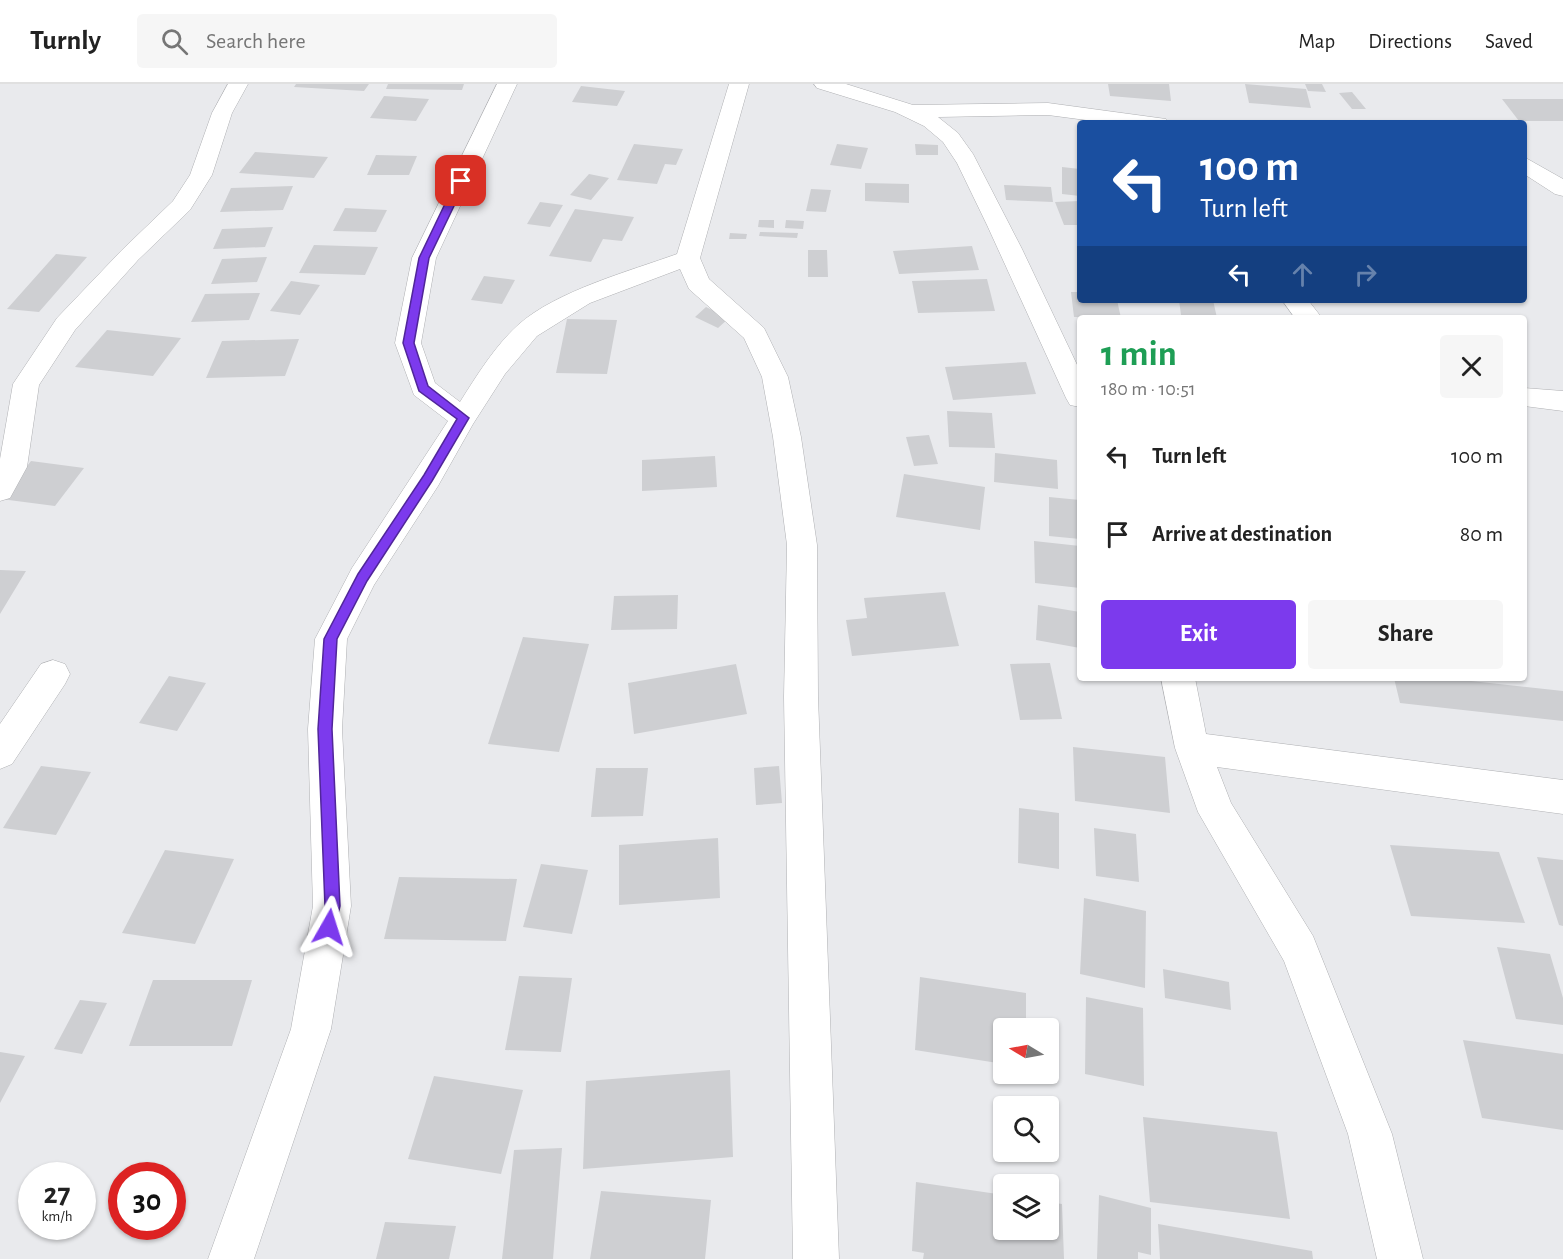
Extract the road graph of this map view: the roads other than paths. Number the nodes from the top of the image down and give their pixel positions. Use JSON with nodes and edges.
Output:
{"nodes":[{"id":1,"x":238,"y":84,"type":"edge"},
{"id":2,"x":507,"y":84,"type":"edge"},
{"id":3,"x":739,"y":84,"type":"edge"},
{"id":4,"x":824,"y":84,"type":"edge"},
{"id":5,"x":908,"y":111,"type":"junction"},
{"id":6,"x":1135,"y":120,"type":"edge"},
{"id":7,"x":1527,"y":166,"type":"edge"},
{"id":8,"x":1563,"y":189,"type":"edge"},
{"id":9,"x":688,"y":258,"type":"junction"},
{"id":10,"x":1296,"y":303,"type":"edge"},
{"id":11,"x":1306,"y":315,"type":"edge"},
{"id":12,"x":1077,"y":392,"type":"edge"},
{"id":13,"x":1527,"y":397,"type":"edge"},
{"id":14,"x":1563,"y":401,"type":"edge"},
{"id":15,"x":463,"y":418,"type":"junction"},
{"id":16,"x":0,"y":490,"type":"edge"},
{"id":17,"x":52,"y":674,"type":"dead end"},
{"id":18,"x":1179,"y":681,"type":"edge"},
{"id":19,"x":1192,"y":748,"type":"junction"},
{"id":20,"x":0,"y":753,"type":"edge"},
{"id":21,"x":1563,"y":797,"type":"edge"},
{"id":22,"x":231,"y":1259,"type":"edge"},
{"id":23,"x":816,"y":1259,"type":"edge"},
{"id":24,"x":1400,"y":1259,"type":"edge"}],
"edges":[{"from":1,"to":16,"type":"street"},
{"from":2,"to":15,"type":"street"},
{"from":3,"to":9,"type":"street"},
{"from":4,"to":5,"type":"street"},
{"from":5,"to":6,"type":"street"},
{"from":5,"to":12,"type":"street"},
{"from":7,"to":8,"type":"street"},
{"from":9,"to":15,"type":"street"},
{"from":9,"to":23,"type":"street"},
{"from":10,"to":11,"type":"street"},
{"from":13,"to":14,"type":"street"},
{"from":15,"to":22,"type":"street"},
{"from":17,"to":20,"type":"street"},
{"from":18,"to":19,"type":"street"},
{"from":19,"to":21,"type":"street"},
{"from":19,"to":24,"type":"street"}]}
